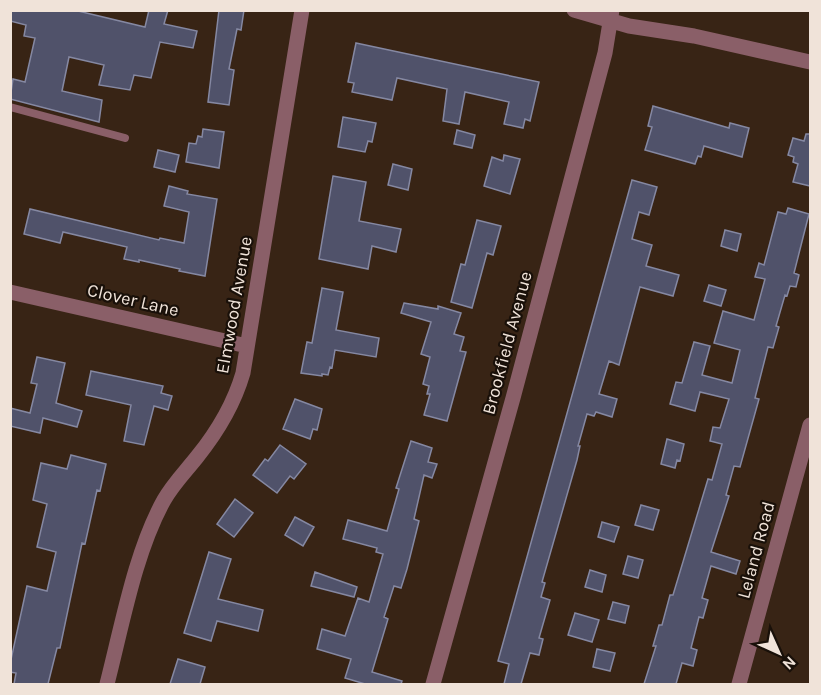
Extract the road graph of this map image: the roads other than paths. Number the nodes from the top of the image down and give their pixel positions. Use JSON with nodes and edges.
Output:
{"nodes":[{"id":1,"x":302,"y":10,"type":"edge"},
{"id":2,"x":574,"y":10,"type":"edge"},
{"id":3,"x":611,"y":15,"type":"edge"},
{"id":4,"x":810,"y":62,"type":"edge"},
{"id":5,"x":10,"y":107,"type":"edge"},
{"id":6,"x":125,"y":138,"type":"dead end"},
{"id":7,"x":10,"y":292,"type":"edge"},
{"id":8,"x":247,"y":346,"type":"junction"},
{"id":9,"x":810,"y":425,"type":"edge"},
{"id":10,"x":107,"y":684,"type":"edge"},
{"id":11,"x":433,"y":684,"type":"edge"},
{"id":12,"x":739,"y":684,"type":"edge"}],
"edges":[{"from":1,"to":8,"type":"street","name":"Elmwood Avenue"},
{"from":2,"to":3,"type":"street"},
{"from":3,"to":4,"type":"street"},
{"from":3,"to":11,"type":"street","name":"Brookfield Avenue"},
{"from":5,"to":6,"type":"lane"},
{"from":7,"to":8,"type":"street","name":"Clover Lane"},
{"from":8,"to":10,"type":"street","name":"Elmwood Avenue"},
{"from":9,"to":12,"type":"street","name":"Leland Road"}]}
